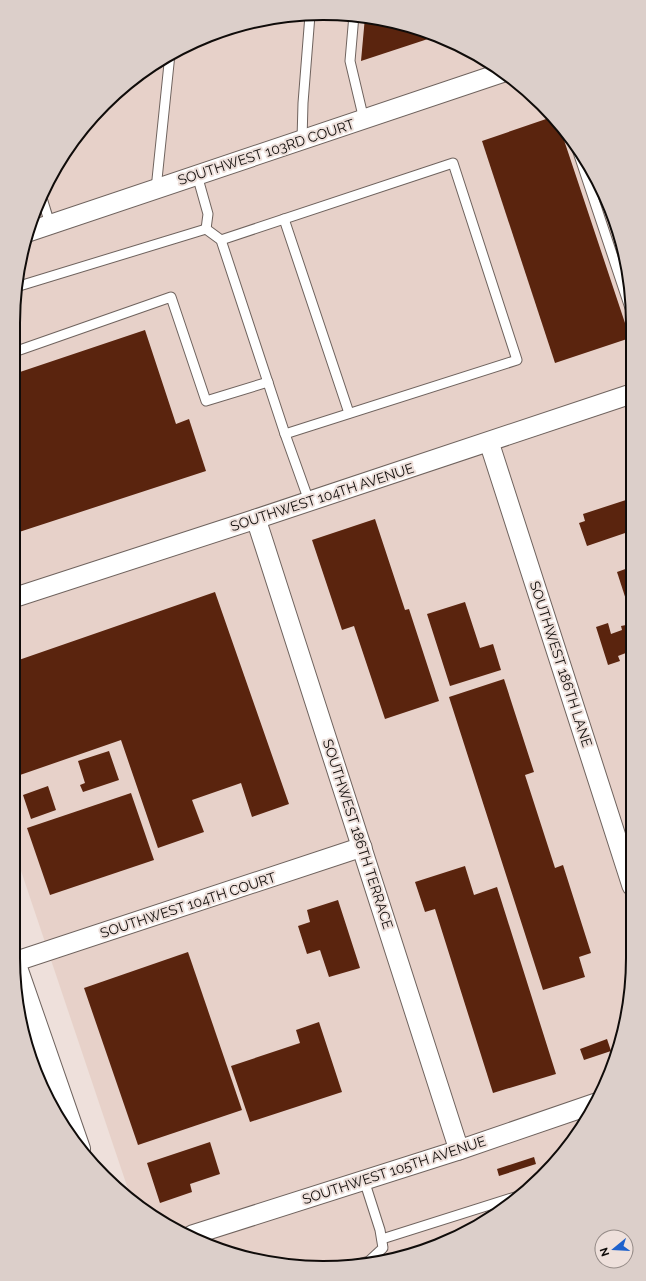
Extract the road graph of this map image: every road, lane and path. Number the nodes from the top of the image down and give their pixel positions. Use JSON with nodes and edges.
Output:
{"nodes":[{"id":1,"x":309,"y":21,"type":"edge"},
{"id":2,"x":353,"y":22,"type":"edge"},
{"id":3,"x":169,"y":63,"type":"edge"},
{"id":4,"x":496,"y":75,"type":"edge"},
{"id":5,"x":364,"y":120,"type":"junction"},
{"id":6,"x":302,"y":140,"type":"junction"},
{"id":7,"x":584,"y":171,"type":"edge"},
{"id":8,"x":197,"y":175,"type":"junction"},
{"id":9,"x":156,"y":188,"type":"junction"},
{"id":10,"x":44,"y":204,"type":"edge"},
{"id":11,"x":284,"y":220,"type":"junction"},
{"id":12,"x":50,"y":224,"type":"junction"},
{"id":13,"x":35,"y":229,"type":"edge"},
{"id":14,"x":206,"y":229,"type":"junction"},
{"id":15,"x":221,"y":240,"type":"junction"},
{"id":16,"x":23,"y":286,"type":"edge"},
{"id":17,"x":624,"y":289,"type":"edge"},
{"id":18,"x":20,"y":350,"type":"edge"},
{"id":19,"x":268,"y":382,"type":"junction"},
{"id":20,"x":626,"y":396,"type":"edge"},
{"id":21,"x":349,"y":413,"type":"junction"},
{"id":22,"x":285,"y":434,"type":"junction"},
{"id":23,"x":489,"y":442,"type":"junction"},
{"id":24,"x":309,"y":501,"type":"junction"},
{"id":25,"x":256,"y":519,"type":"junction"},
{"id":26,"x":20,"y":596,"type":"edge"},
{"id":27,"x":362,"y":847,"type":"junction"},
{"id":28,"x":626,"y":867,"type":"edge"},
{"id":29,"x":20,"y":959,"type":"edge"},
{"id":30,"x":21,"y":983,"type":"edge"},
{"id":31,"x":587,"y":1106,"type":"edge"},
{"id":32,"x":71,"y":1126,"type":"edge"},
{"id":33,"x":459,"y":1150,"type":"junction"},
{"id":34,"x":364,"y":1180,"type":"junction"},
{"id":35,"x":503,"y":1201,"type":"edge"},
{"id":36,"x":197,"y":1233,"type":"edge"},
{"id":37,"x":382,"y":1239,"type":"junction"},
{"id":38,"x":374,"y":1256,"type":"edge"}],
"edges":[{"from":1,"to":6,"type":"lane"},
{"from":2,"to":5,"type":"lane"},
{"from":3,"to":9,"type":"lane"},
{"from":4,"to":5,"type":"street","name":"SOUTHWEST 103RD COURT"},
{"from":5,"to":6,"type":"street","name":"SOUTHWEST 103RD COURT"},
{"from":6,"to":8,"type":"street","name":"SOUTHWEST 103RD COURT"},
{"from":7,"to":17,"type":"lane"},
{"from":8,"to":9,"type":"street","name":"SOUTHWEST 103RD COURT"},
{"from":8,"to":14,"type":"lane"},
{"from":9,"to":12,"type":"street","name":"SOUTHWEST 103RD COURT"},
{"from":10,"to":12,"type":"lane"},
{"from":11,"to":15,"type":"lane"},
{"from":11,"to":21,"type":"lane"},
{"from":11,"to":21,"type":"lane"},
{"from":12,"to":13,"type":"street","name":"SOUTHWEST 103RD COURT"},
{"from":14,"to":15,"type":"lane"},
{"from":14,"to":16,"type":"lane"},
{"from":15,"to":19,"type":"lane"},
{"from":18,"to":19,"type":"lane"},
{"from":19,"to":22,"type":"lane"},
{"from":20,"to":23,"type":"street","name":"SOUTHWEST 104TH AVENUE"},
{"from":21,"to":22,"type":"lane"},
{"from":22,"to":24,"type":"lane"},
{"from":23,"to":24,"type":"street","name":"SOUTHWEST 104TH AVENUE"},
{"from":23,"to":28,"type":"street","name":"SOUTHWEST 186TH LANE"},
{"from":24,"to":25,"type":"street","name":"SOUTHWEST 104TH AVENUE"},
{"from":25,"to":26,"type":"street","name":"SOUTHWEST 104TH AVENUE"},
{"from":25,"to":27,"type":"street","name":"SOUTHWEST 186TH TERRACE"},
{"from":27,"to":29,"type":"street","name":"SOUTHWEST 104TH COURT"},
{"from":27,"to":33,"type":"street","name":"SOUTHWEST 186TH TERRACE"},
{"from":30,"to":32,"type":"main road"},
{"from":31,"to":33,"type":"street","name":"SOUTHWEST 105TH AVENUE"},
{"from":33,"to":34,"type":"street","name":"SOUTHWEST 105TH AVENUE"},
{"from":34,"to":36,"type":"street","name":"SOUTHWEST 105TH AVENUE"},
{"from":34,"to":37,"type":"lane"},
{"from":35,"to":37,"type":"lane"},
{"from":37,"to":38,"type":"lane"}]}
